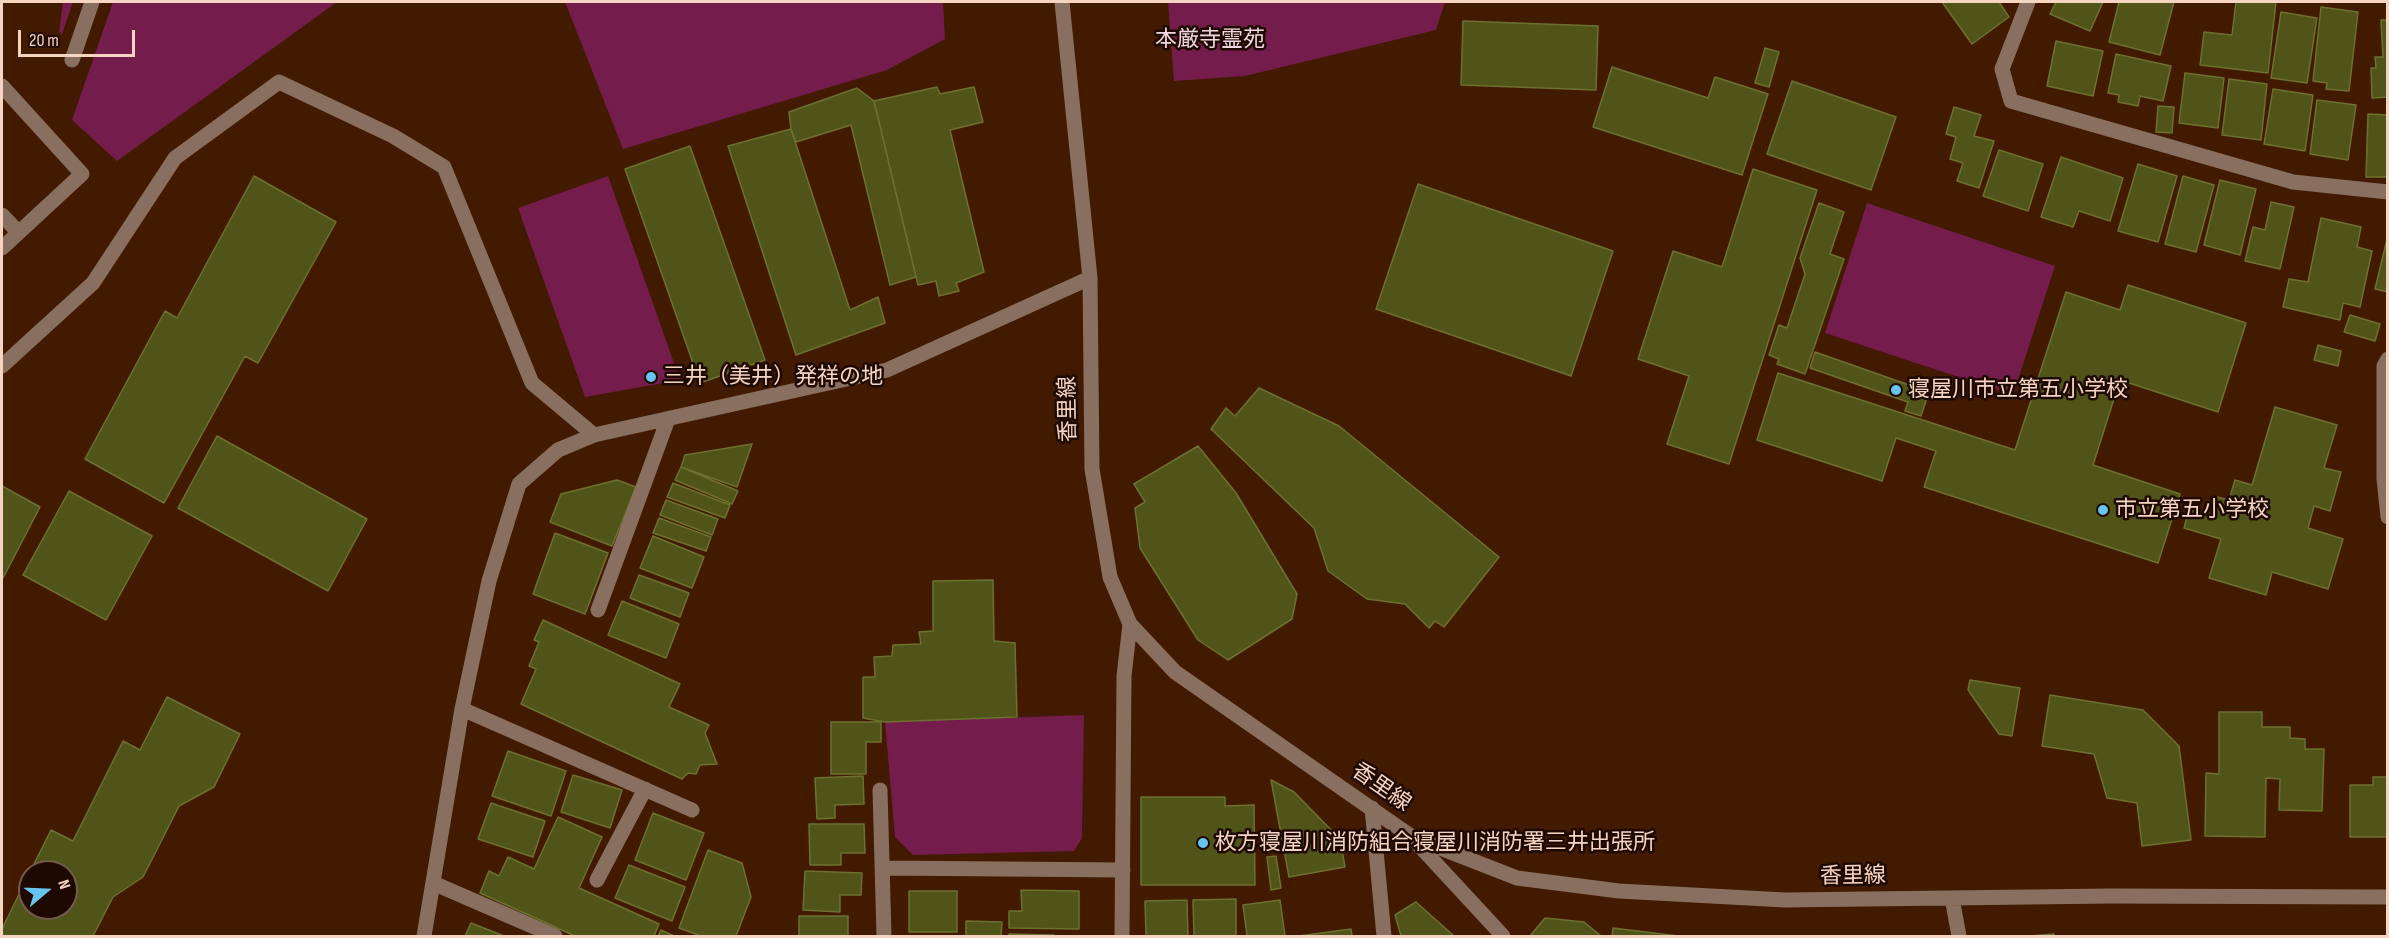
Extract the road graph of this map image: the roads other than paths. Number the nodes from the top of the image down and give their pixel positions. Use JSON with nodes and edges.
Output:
{"nodes":[{"id":1,"x":92,"y":2,"type":"edge"},
{"id":2,"x":1062,"y":2,"type":"edge"},
{"id":3,"x":2028,"y":2,"type":"edge"},
{"id":4,"x":72,"y":60,"type":"dead end"},
{"id":5,"x":2,"y":86,"type":"edge"},
{"id":6,"x":2388,"y":192,"type":"edge"},
{"id":7,"x":2,"y":215,"type":"edge"},
{"id":8,"x":18,"y":232,"type":"junction"},
{"id":9,"x":2,"y":248,"type":"edge"},
{"id":10,"x":1090,"y":278,"type":"junction"},
{"id":11,"x":2388,"y":359,"type":"edge"},
{"id":12,"x":2,"y":366,"type":"edge"},
{"id":13,"x":668,"y":419,"type":"junction"},
{"id":14,"x":594,"y":435,"type":"junction"},
{"id":15,"x":2386,"y":479,"type":"edge"},
{"id":16,"x":2388,"y":517,"type":"edge"},
{"id":17,"x":598,"y":610,"type":"dead end"},
{"id":18,"x":1130,"y":624,"type":"junction"},
{"id":19,"x":462,"y":709,"type":"junction"},
{"id":20,"x":645,"y":789,"type":"junction"},
{"id":21,"x":880,"y":790,"type":"dead end"},
{"id":22,"x":1372,"y":808,"type":"junction"},
{"id":23,"x":692,"y":810,"type":"dead end"},
{"id":24,"x":1412,"y":837,"type":"junction"},
{"id":25,"x":883,"y":868,"type":"junction"},
{"id":26,"x":1123,"y":870,"type":"junction"},
{"id":27,"x":597,"y":880,"type":"dead end"},
{"id":28,"x":433,"y":883,"type":"junction"},
{"id":29,"x":2388,"y":897,"type":"edge"},
{"id":30,"x":1952,"y":898,"type":"junction"},
{"id":31,"x":424,"y":936,"type":"edge"},
{"id":32,"x":555,"y":936,"type":"edge"},
{"id":33,"x":884,"y":936,"type":"edge"},
{"id":34,"x":1122,"y":936,"type":"edge"},
{"id":35,"x":1384,"y":936,"type":"edge"},
{"id":36,"x":1503,"y":936,"type":"edge"},
{"id":37,"x":1959,"y":936,"type":"edge"}],
"edges":[{"from":1,"to":4,"type":"street"},
{"from":2,"to":10,"type":"street","name":"香里線"},
{"from":3,"to":6,"type":"street"},
{"from":5,"to":8,"type":"street"},
{"from":7,"to":8,"type":"street"},
{"from":8,"to":9,"type":"street"},
{"from":10,"to":13,"type":"street"},
{"from":10,"to":18,"type":"street","name":"香里線"},
{"from":11,"to":15,"type":"street"},
{"from":12,"to":14,"type":"street"},
{"from":13,"to":14,"type":"street"},
{"from":13,"to":17,"type":"street"},
{"from":14,"to":19,"type":"street"},
{"from":15,"to":16,"type":"street"},
{"from":18,"to":22,"type":"street","name":"香里線"},
{"from":18,"to":26,"type":"street"},
{"from":19,"to":20,"type":"street"},
{"from":19,"to":28,"type":"street"},
{"from":20,"to":23,"type":"street"},
{"from":20,"to":27,"type":"street"},
{"from":21,"to":25,"type":"street"},
{"from":22,"to":24,"type":"street","name":"香里線"},
{"from":22,"to":35,"type":"street"},
{"from":24,"to":30,"type":"street","name":"香里線"},
{"from":24,"to":36,"type":"street"},
{"from":25,"to":26,"type":"street"},
{"from":25,"to":33,"type":"street"},
{"from":26,"to":34,"type":"street"},
{"from":28,"to":31,"type":"street"},
{"from":28,"to":32,"type":"street"},
{"from":29,"to":30,"type":"street","name":"香里線"},
{"from":30,"to":37,"type":"street"}]}
